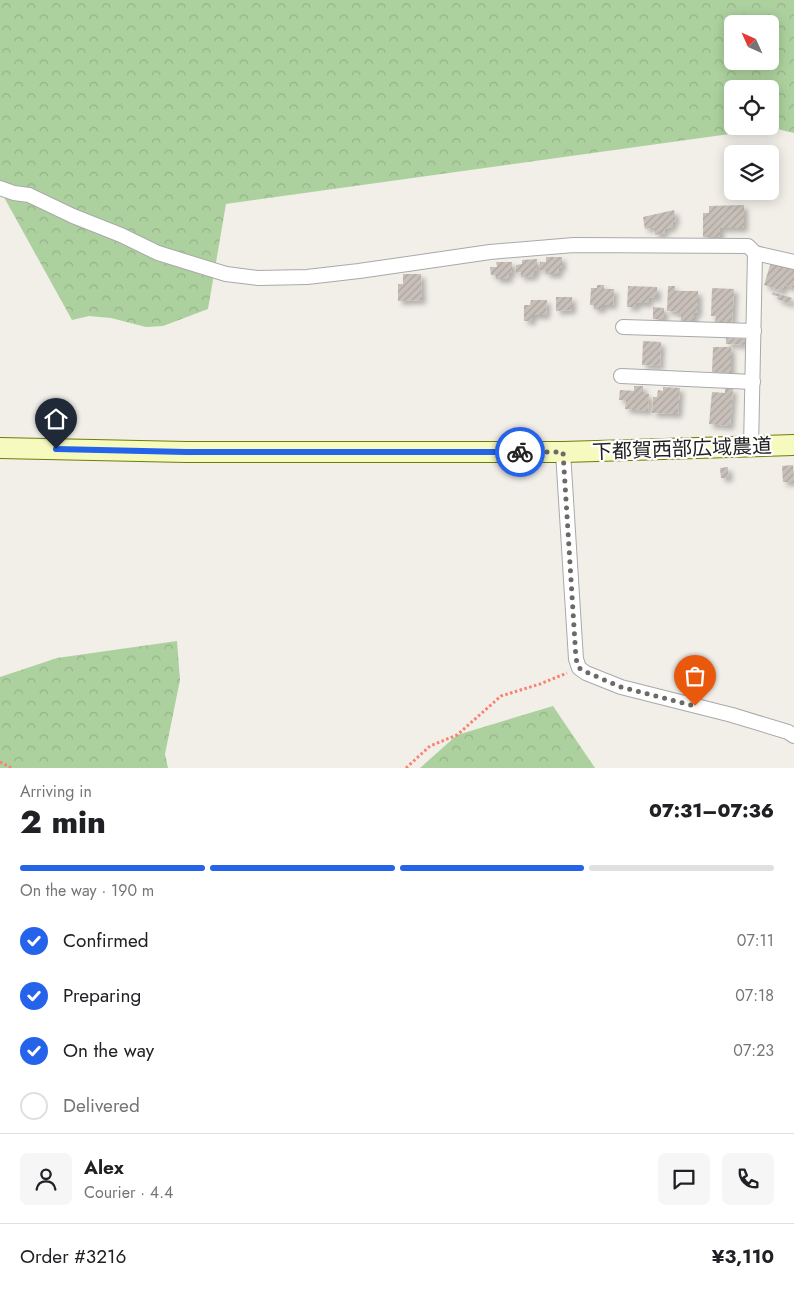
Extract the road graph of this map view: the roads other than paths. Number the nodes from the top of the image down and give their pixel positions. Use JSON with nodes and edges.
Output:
{"nodes":[{"id":1,"x":0,"y":188,"type":"edge"},
{"id":2,"x":755,"y":253,"type":"junction"},
{"id":3,"x":794,"y":262,"type":"edge"},
{"id":4,"x":623,"y":327,"type":"dead end"},
{"id":5,"x":754,"y":331,"type":"junction"},
{"id":6,"x":620,"y":376,"type":"dead end"},
{"id":7,"x":753,"y":382,"type":"junction"},
{"id":8,"x":794,"y":445,"type":"edge"},
{"id":9,"x":0,"y":448,"type":"edge"},
{"id":10,"x":751,"y":448,"type":"junction"},
{"id":11,"x":563,"y":452,"type":"junction"},
{"id":12,"x":794,"y":736,"type":"edge"}],
"edges":[{"from":1,"to":2,"type":"street"},
{"from":2,"to":3,"type":"street"},
{"from":2,"to":5,"type":"street"},
{"from":4,"to":5,"type":"street"},
{"from":5,"to":7,"type":"street"},
{"from":6,"to":7,"type":"street"},
{"from":7,"to":10,"type":"street"},
{"from":8,"to":10,"type":"street","name":"下都賀西部広域農道"},
{"from":9,"to":11,"type":"street","name":"下都賀西部広域農道"},
{"from":10,"to":11,"type":"street","name":"下都賀西部広域農道"},
{"from":11,"to":12,"type":"street"}]}
